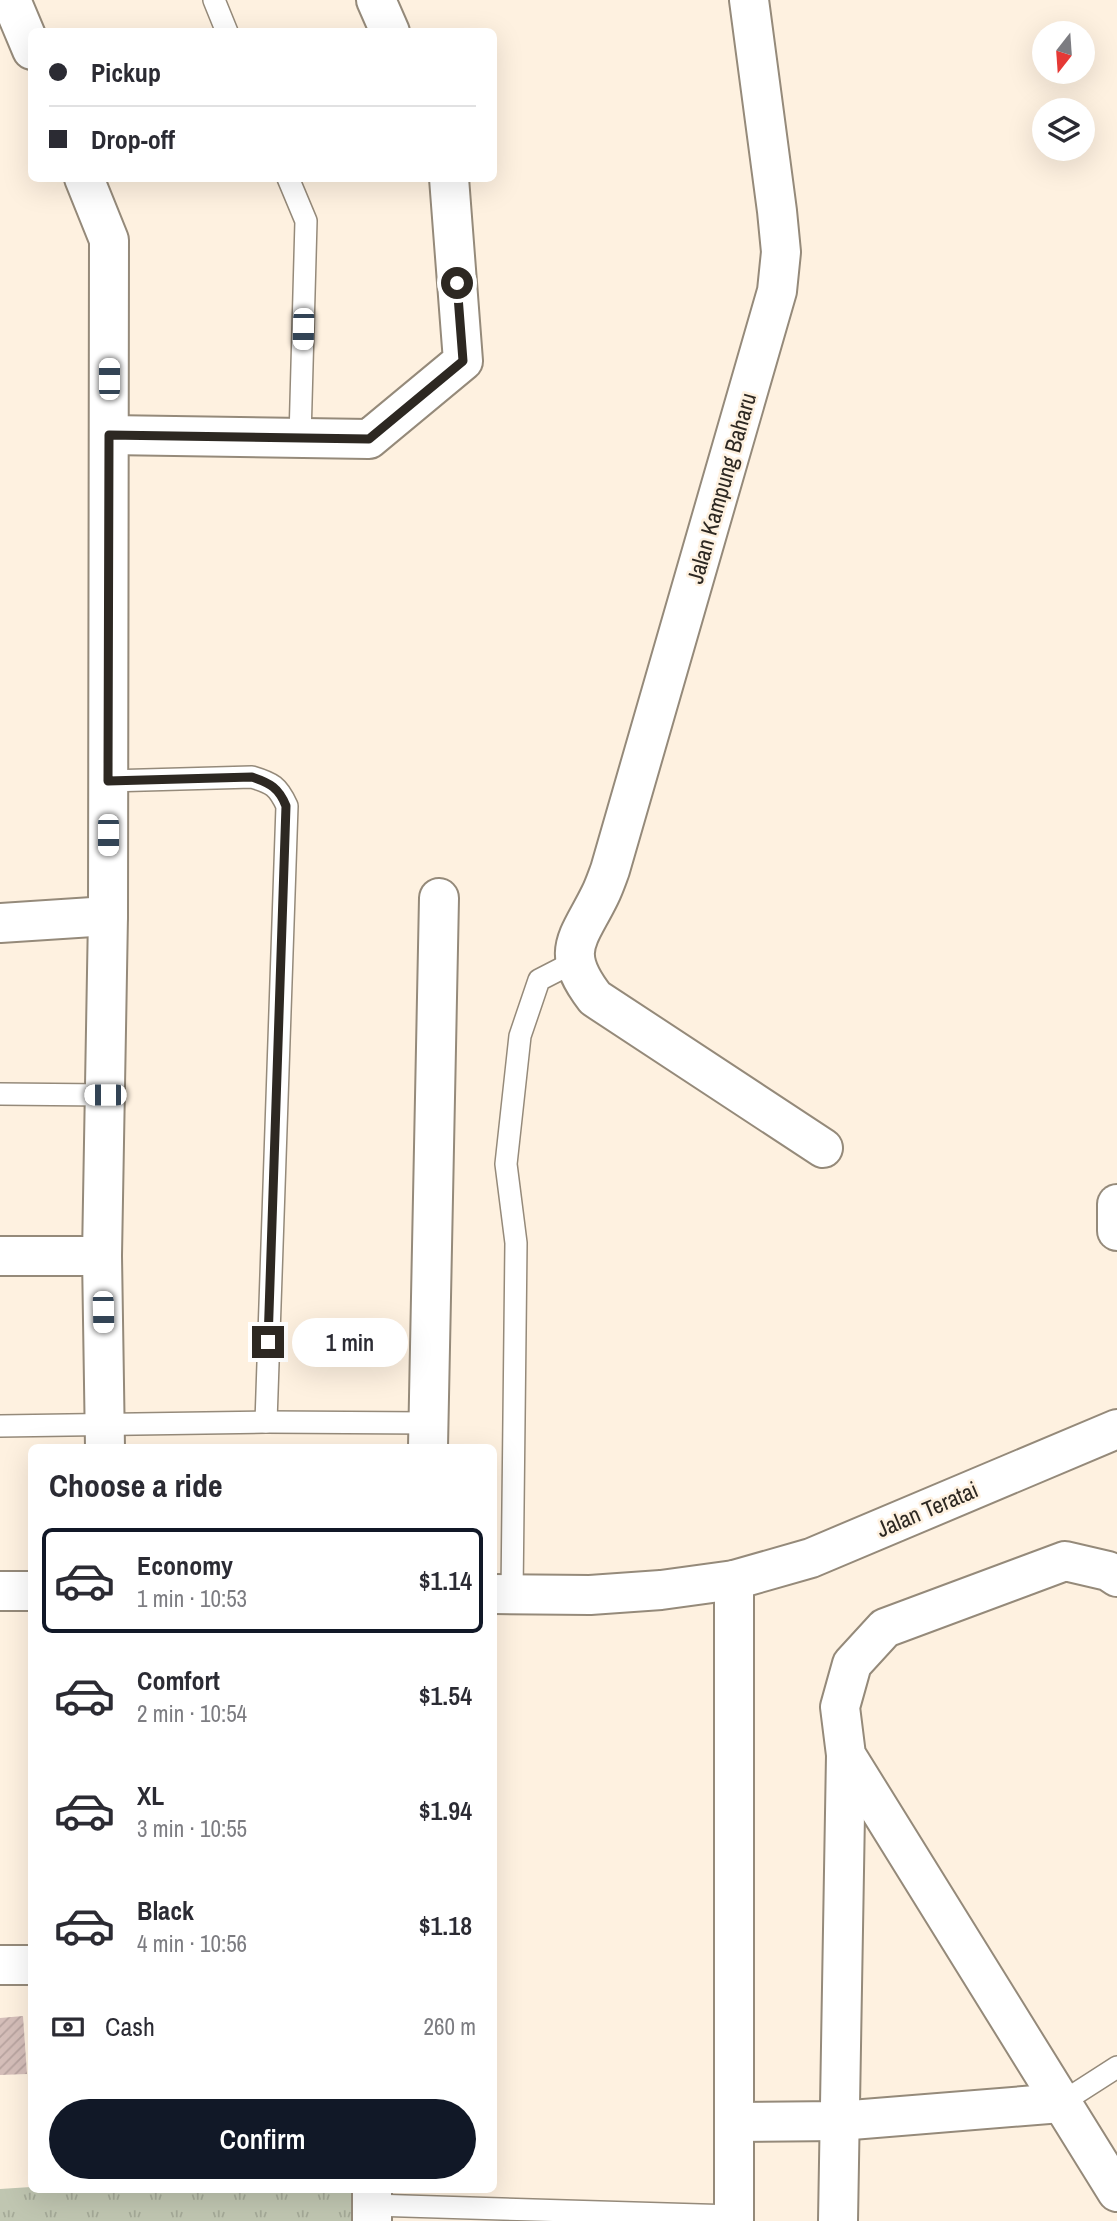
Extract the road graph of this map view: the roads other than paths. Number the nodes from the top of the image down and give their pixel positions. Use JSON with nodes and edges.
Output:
{"nodes":[{"id":1,"x":11,"y":0,"type":"edge"},
{"id":2,"x":214,"y":0,"type":"edge"},
{"id":3,"x":376,"y":0,"type":"edge"},
{"id":4,"x":749,"y":0,"type":"edge"},
{"id":5,"x":225,"y":28,"type":"edge"},
{"id":6,"x":388,"y":28,"type":"edge"},
{"id":7,"x":28,"y":40,"type":"edge"},
{"id":8,"x":86,"y":182,"type":"edge"},
{"id":9,"x":290,"y":182,"type":"edge"},
{"id":10,"x":449,"y":182,"type":"edge"},
{"id":11,"x":109,"y":435,"type":"junction"},
{"id":12,"x":300,"y":438,"type":"junction"},
{"id":13,"x":108,"y":781,"type":"junction"},
{"id":14,"x":439,"y":898,"type":"dead end"},
{"id":15,"x":108,"y":916,"type":"junction"},
{"id":16,"x":0,"y":923,"type":"edge"},
{"id":17,"x":574,"y":962,"type":"junction"},
{"id":18,"x":0,"y":1094,"type":"edge"},
{"id":19,"x":105,"y":1095,"type":"junction"},
{"id":20,"x":823,"y":1149,"type":"dead end"},
{"id":21,"x":1117,"y":1204,"type":"edge"},
{"id":22,"x":1117,"y":1231,"type":"edge"},
{"id":23,"x":0,"y":1256,"type":"edge"},
{"id":24,"x":102,"y":1256,"type":"junction"},
{"id":25,"x":265,"y":1422,"type":"junction"},
{"id":26,"x":0,"y":1426,"type":"edge"},
{"id":27,"x":1117,"y":1429,"type":"edge"},
{"id":28,"x":105,"y":1435,"type":"edge"},
{"id":29,"x":428,"y":1435,"type":"edge"},
{"id":30,"x":1117,"y":1577,"type":"edge"},
{"id":31,"x":734,"y":1580,"type":"junction"},
{"id":32,"x":0,"y":1591,"type":"edge"},
{"id":33,"x":28,"y":1591,"type":"edge"},
{"id":34,"x":503,"y":1594,"type":"edge"},
{"id":35,"x":846,"y":1755,"type":"junction"},
{"id":36,"x":0,"y":1965,"type":"edge"},
{"id":37,"x":28,"y":1965,"type":"edge"},
{"id":38,"x":1117,"y":2067,"type":"edge"},
{"id":39,"x":1061,"y":2103,"type":"junction"},
{"id":40,"x":839,"y":2121,"type":"junction"},
{"id":41,"x":734,"y":2122,"type":"junction"},
{"id":42,"x":1117,"y":2192,"type":"edge"},
{"id":43,"x":372,"y":2205,"type":"edge"},
{"id":44,"x":734,"y":2219,"type":"edge"},
{"id":45,"x":838,"y":2221,"type":"edge"}],
"edges":[{"from":1,"to":7,"type":"street"},
{"from":2,"to":5,"type":"lane"},
{"from":3,"to":6,"type":"street"},
{"from":4,"to":17,"type":"street","name":"Jalan Kampung Baharu"},
{"from":8,"to":11,"type":"street"},
{"from":9,"to":12,"type":"lane"},
{"from":10,"to":12,"type":"street"},
{"from":11,"to":12,"type":"street"},
{"from":11,"to":13,"type":"street"},
{"from":13,"to":15,"type":"street"},
{"from":13,"to":25,"type":"lane"},
{"from":14,"to":29,"type":"street"},
{"from":15,"to":16,"type":"street"},
{"from":15,"to":19,"type":"street"},
{"from":17,"to":20,"type":"street"},
{"from":17,"to":34,"type":"lane"},
{"from":18,"to":19,"type":"lane"},
{"from":19,"to":24,"type":"street"},
{"from":21,"to":22,"type":"street"},
{"from":23,"to":24,"type":"street"},
{"from":24,"to":28,"type":"street"},
{"from":25,"to":28,"type":"lane"},
{"from":25,"to":29,"type":"lane"},
{"from":26,"to":28,"type":"lane"},
{"from":27,"to":31,"type":"street","name":"Jalan Teratai"},
{"from":30,"to":35,"type":"street"},
{"from":31,"to":34,"type":"street","name":"Jalan Teratai"},
{"from":31,"to":41,"type":"street"},
{"from":32,"to":33,"type":"street"},
{"from":35,"to":39,"type":"street"},
{"from":35,"to":40,"type":"street"},
{"from":36,"to":37,"type":"street"},
{"from":38,"to":39,"type":"lane"},
{"from":39,"to":40,"type":"street"},
{"from":39,"to":42,"type":"street"},
{"from":40,"to":41,"type":"street"},
{"from":40,"to":45,"type":"street"},
{"from":41,"to":44,"type":"street"},
{"from":43,"to":44,"type":"lane"}]}
